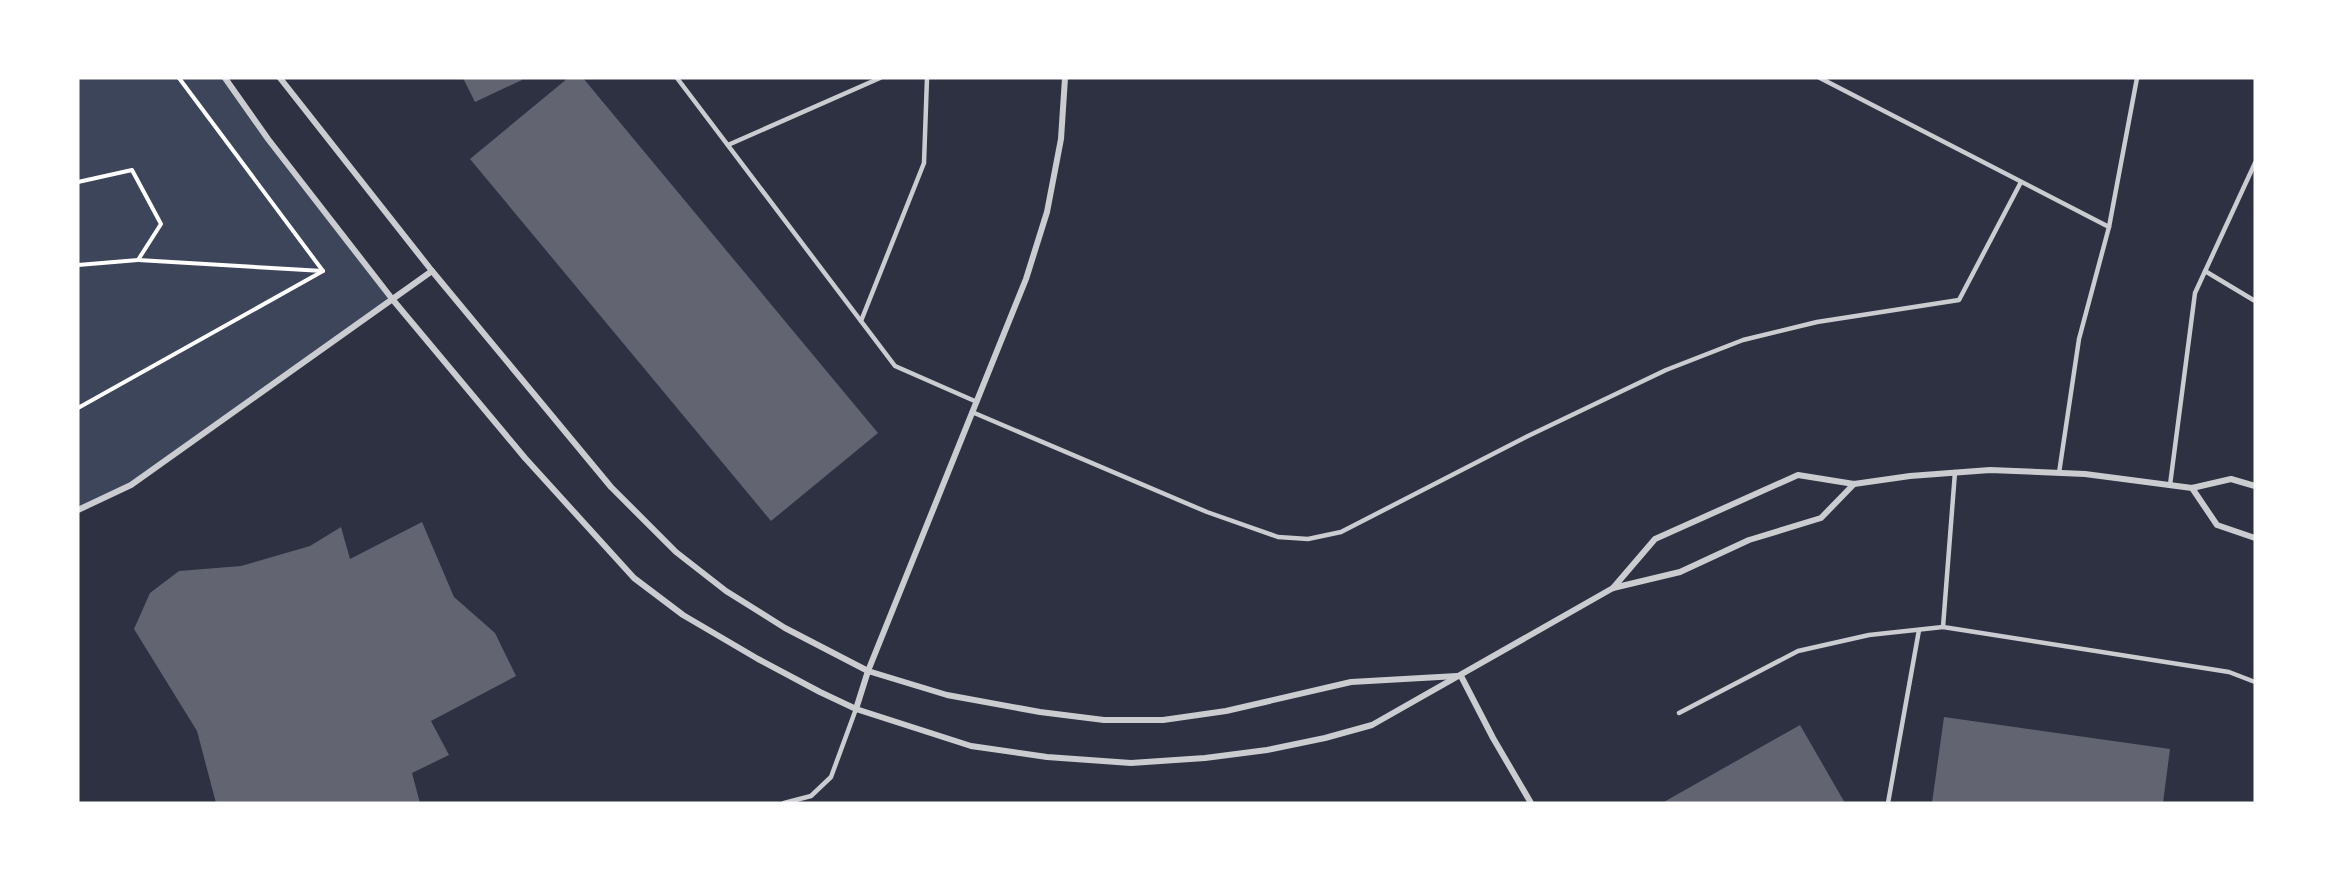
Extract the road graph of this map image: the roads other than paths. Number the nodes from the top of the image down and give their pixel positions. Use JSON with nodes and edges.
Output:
{"nodes":[{"id":1,"x":225,"y":78,"type":"edge"},
{"id":2,"x":280,"y":78,"type":"edge"},
{"id":3,"x":676,"y":78,"type":"edge"},
{"id":4,"x":880,"y":78,"type":"edge"},
{"id":5,"x":927,"y":78,"type":"edge"},
{"id":6,"x":1065,"y":78,"type":"edge"},
{"id":7,"x":1820,"y":78,"type":"edge"},
{"id":8,"x":2137,"y":78,"type":"edge"},
{"id":9,"x":728,"y":145,"type":"junction"},
{"id":10,"x":2255,"y":163,"type":"edge"},
{"id":11,"x":2021,"y":182,"type":"junction"},
{"id":12,"x":2109,"y":227,"type":"junction"},
{"id":13,"x":432,"y":271,"type":"junction"},
{"id":14,"x":2205,"y":271,"type":"junction"},
{"id":15,"x":393,"y":300,"type":"junction"},
{"id":16,"x":2255,"y":301,"type":"edge"},
{"id":17,"x":861,"y":321,"type":"junction"},
{"id":18,"x":977,"y":402,"type":"junction"},
{"id":19,"x":972,"y":412,"type":"junction"},
{"id":20,"x":1955,"y":472,"type":"junction"},
{"id":21,"x":2059,"y":473,"type":"junction"},
{"id":22,"x":1854,"y":484,"type":"junction"},
{"id":23,"x":2170,"y":485,"type":"junction"},
{"id":24,"x":2255,"y":486,"type":"edge"},
{"id":25,"x":2192,"y":488,"type":"junction"},
{"id":26,"x":78,"y":510,"type":"edge"},
{"id":27,"x":2255,"y":538,"type":"edge"},
{"id":28,"x":1613,"y":588,"type":"junction"},
{"id":29,"x":1943,"y":627,"type":"junction"},
{"id":30,"x":1919,"y":630,"type":"junction"},
{"id":31,"x":868,"y":671,"type":"junction"},
{"id":32,"x":1461,"y":676,"type":"junction"},
{"id":33,"x":2255,"y":682,"type":"edge"},
{"id":34,"x":855,"y":709,"type":"junction"},
{"id":35,"x":1679,"y":713,"type":"dead end"},
{"id":36,"x":784,"y":803,"type":"edge"},
{"id":37,"x":1531,"y":803,"type":"edge"},
{"id":38,"x":1888,"y":803,"type":"edge"}],
"edges":[{"from":1,"to":15,"type":"street"},
{"from":2,"to":13,"type":"street"},
{"from":3,"to":9,"type":"lane"},
{"from":4,"to":9,"type":"lane"},
{"from":5,"to":17,"type":"lane"},
{"from":6,"to":18,"type":"street"},
{"from":7,"to":11,"type":"lane"},
{"from":8,"to":12,"type":"lane"},
{"from":9,"to":17,"type":"lane"},
{"from":10,"to":14,"type":"lane"},
{"from":11,"to":12,"type":"lane"},
{"from":11,"to":19,"type":"lane"},
{"from":12,"to":21,"type":"lane"},
{"from":13,"to":15,"type":"street"},
{"from":13,"to":31,"type":"street"},
{"from":14,"to":16,"type":"lane"},
{"from":14,"to":23,"type":"lane"},
{"from":15,"to":26,"type":"street"},
{"from":15,"to":34,"type":"street"},
{"from":17,"to":18,"type":"lane"},
{"from":18,"to":19,"type":"street"},
{"from":19,"to":31,"type":"street"},
{"from":20,"to":21,"type":"street"},
{"from":20,"to":22,"type":"street"},
{"from":20,"to":29,"type":"lane"},
{"from":21,"to":23,"type":"street"},
{"from":22,"to":28,"type":"street"},
{"from":22,"to":28,"type":"street"},
{"from":23,"to":25,"type":"street"},
{"from":24,"to":25,"type":"street"},
{"from":25,"to":27,"type":"street"},
{"from":28,"to":32,"type":"street"},
{"from":29,"to":30,"type":"lane"},
{"from":29,"to":33,"type":"lane"},
{"from":30,"to":35,"type":"lane"},
{"from":30,"to":38,"type":"lane"},
{"from":31,"to":32,"type":"street"},
{"from":31,"to":34,"type":"street"},
{"from":32,"to":34,"type":"street"},
{"from":32,"to":37,"type":"street"},
{"from":34,"to":36,"type":"lane"}]}
